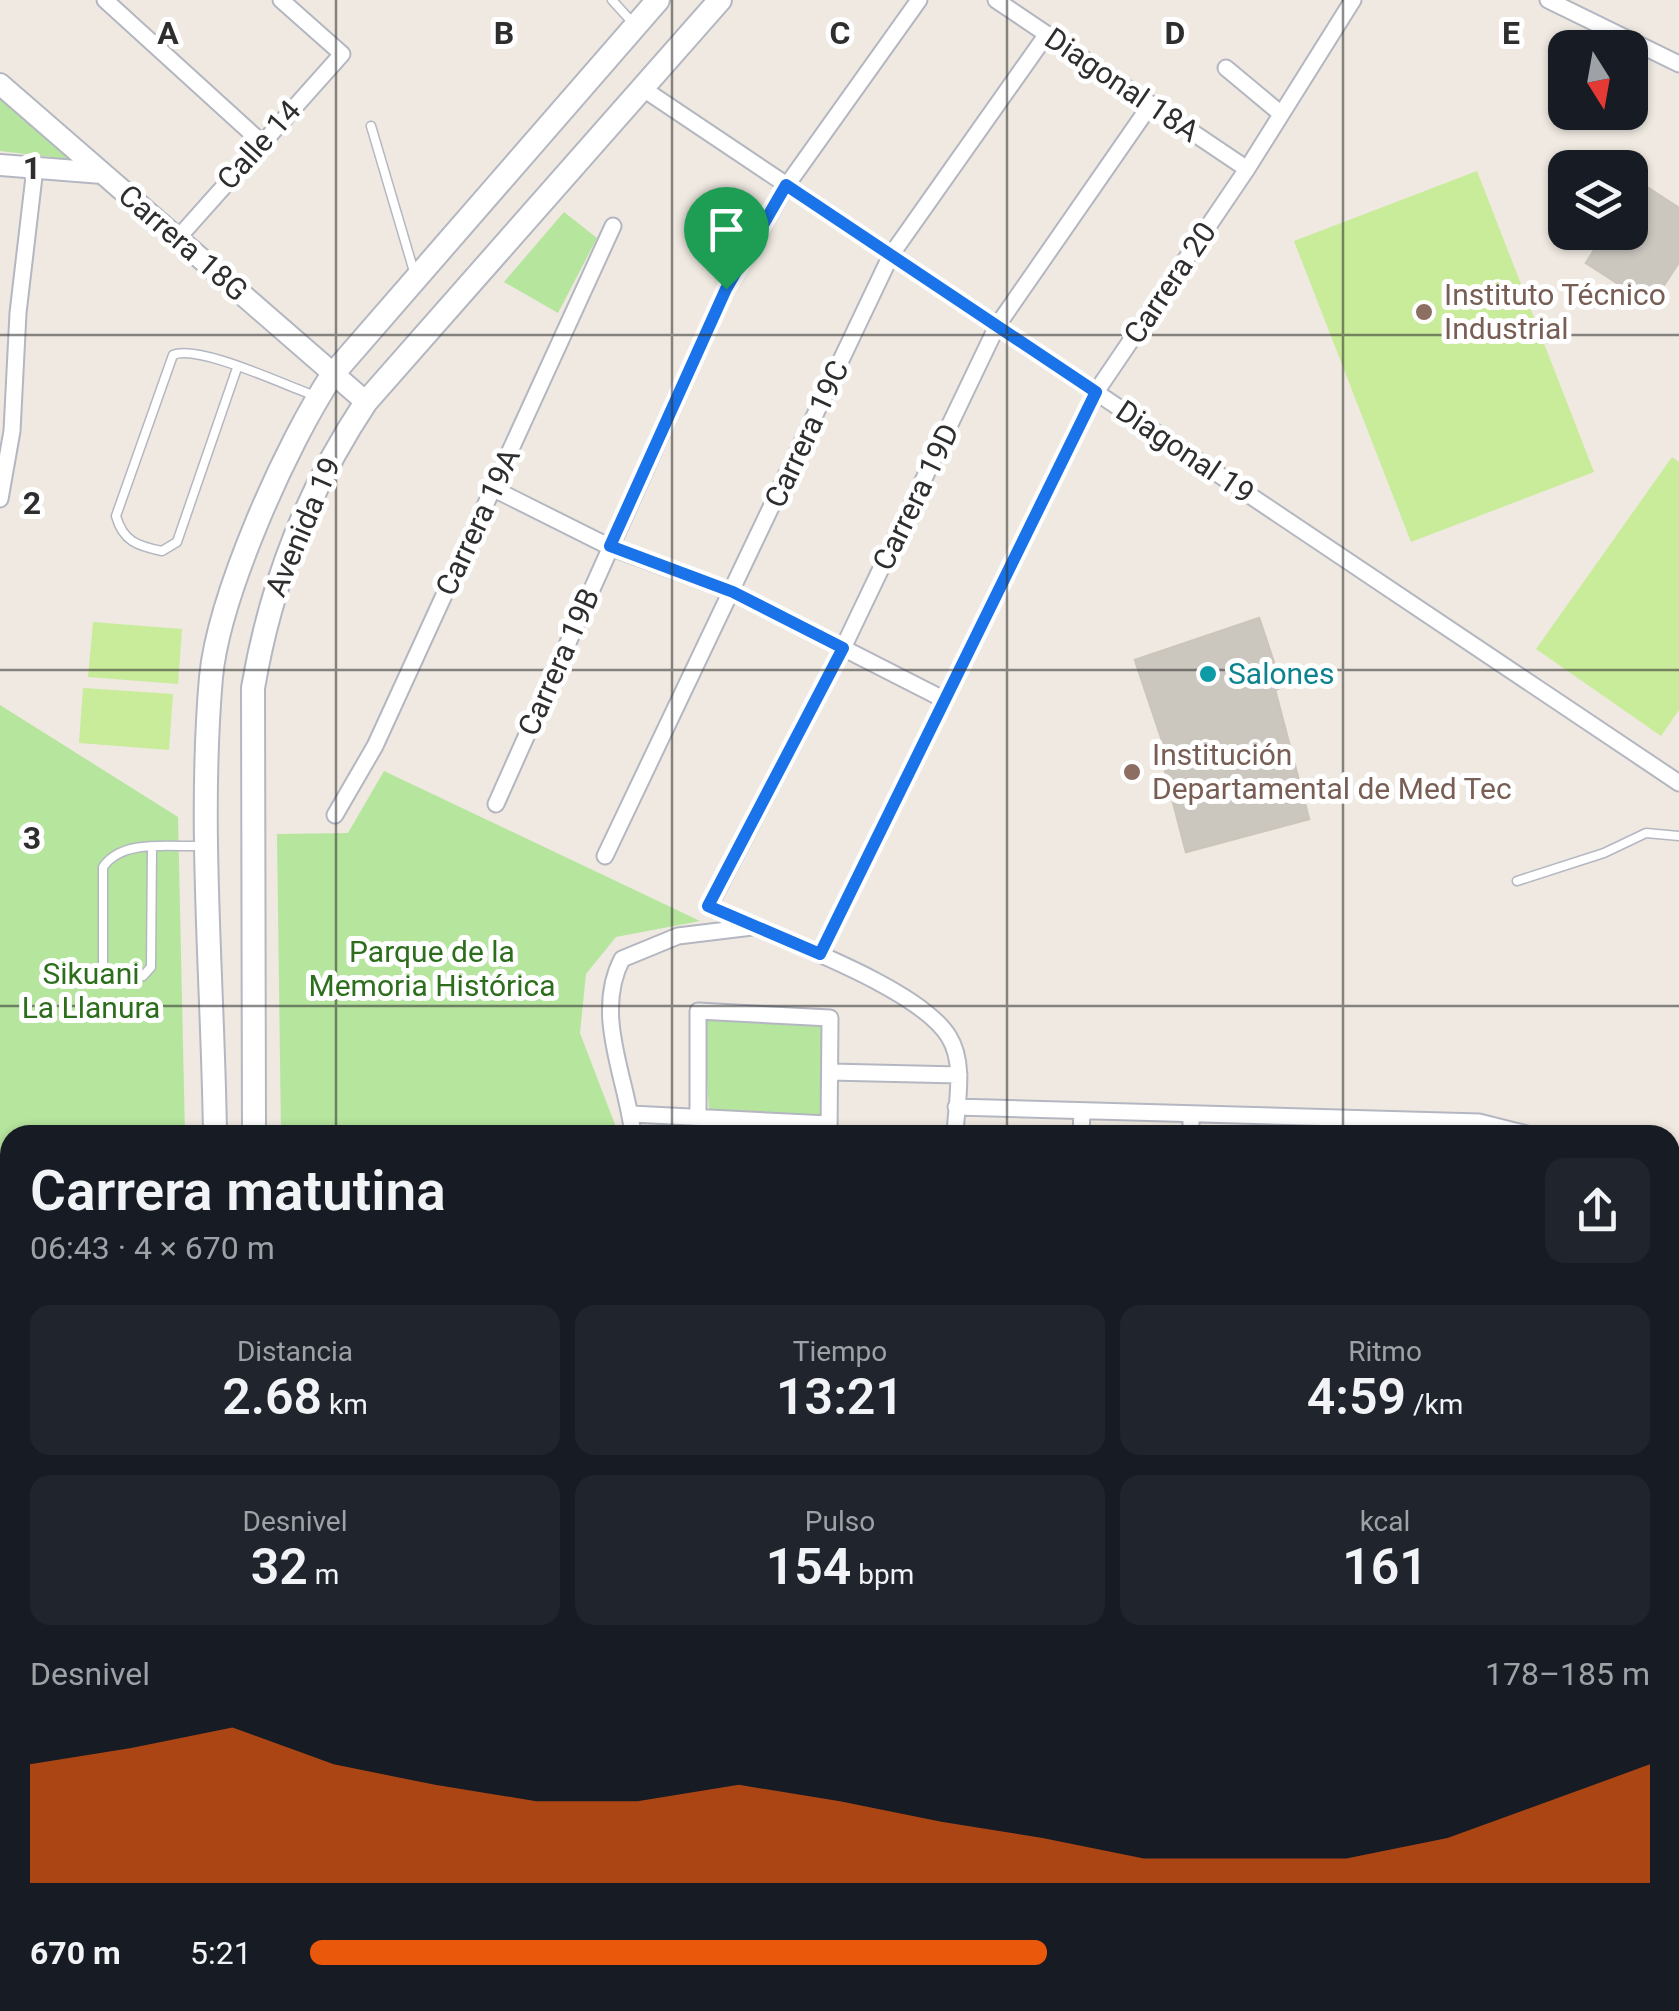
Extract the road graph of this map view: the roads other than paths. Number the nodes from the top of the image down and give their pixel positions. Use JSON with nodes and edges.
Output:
{"nodes":[{"id":1,"x":106,"y":0,"type":"edge"},
{"id":2,"x":281,"y":0,"type":"edge"},
{"id":3,"x":612,"y":0,"type":"edge"},
{"id":4,"x":658,"y":0,"type":"edge"},
{"id":5,"x":720,"y":0,"type":"edge"},
{"id":6,"x":920,"y":0,"type":"edge"},
{"id":7,"x":996,"y":0,"type":"edge"},
{"id":8,"x":1354,"y":0,"type":"edge"},
{"id":9,"x":1548,"y":0,"type":"edge"},
{"id":10,"x":635,"y":26,"type":"junction"},
{"id":11,"x":1046,"y":34,"type":"junction"},
{"id":12,"x":1679,"y":64,"type":"edge"},
{"id":13,"x":1226,"y":68,"type":"dead end"},
{"id":14,"x":0,"y":84,"type":"edge"},
{"id":15,"x":642,"y":88,"type":"junction"},
{"id":16,"x":1151,"y":104,"type":"junction"},
{"id":17,"x":1280,"y":113,"type":"junction"},
{"id":18,"x":371,"y":126,"type":"dead end"},
{"id":19,"x":260,"y":141,"type":"junction"},
{"id":20,"x":0,"y":165,"type":"edge"},
{"id":21,"x":35,"y":168,"type":"junction"},
{"id":22,"x":1247,"y":170,"type":"junction"},
{"id":23,"x":102,"y":173,"type":"junction"},
{"id":24,"x":786,"y":185,"type":"junction"},
{"id":25,"x":614,"y":226,"type":"dead end"},
{"id":26,"x":178,"y":238,"type":"junction"},
{"id":27,"x":891,"y":255,"type":"junction"},
{"id":28,"x":416,"y":278,"type":"junction"},
{"id":29,"x":0,"y":311,"type":"edge"},
{"id":30,"x":18,"y":313,"type":"junction"},
{"id":31,"x":997,"y":326,"type":"junction"},
{"id":32,"x":236,"y":368,"type":"junction"},
{"id":33,"x":334,"y":374,"type":"junction"},
{"id":34,"x":1096,"y":392,"type":"junction"},
{"id":35,"x":318,"y":396,"type":"junction"},
{"id":36,"x":366,"y":402,"type":"junction"},
{"id":37,"x":6,"y":431,"type":"edge"},
{"id":38,"x":494,"y":489,"type":"junction"},
{"id":39,"x":0,"y":499,"type":"edge"},
{"id":40,"x":610,"y":546,"type":"junction"},
{"id":41,"x":733,"y":592,"type":"junction"},
{"id":42,"x":843,"y":648,"type":"junction"},
{"id":43,"x":943,"y":699,"type":"junction"},
{"id":44,"x":1679,"y":784,"type":"edge"},
{"id":45,"x":496,"y":804,"type":"dead end"},
{"id":46,"x":334,"y":815,"type":"dead end"},
{"id":47,"x":1679,"y":836,"type":"edge"},
{"id":48,"x":208,"y":846,"type":"junction"},
{"id":49,"x":152,"y":848,"type":"junction"},
{"id":50,"x":605,"y":856,"type":"dead end"},
{"id":51,"x":1517,"y":881,"type":"dead end"},
{"id":52,"x":752,"y":927,"type":"junction"},
{"id":53,"x":820,"y":954,"type":"junction"},
{"id":54,"x":830,"y":1072,"type":"junction"},
{"id":55,"x":959,"y":1075,"type":"junction"},
{"id":56,"x":956,"y":1108,"type":"junction"},
{"id":57,"x":1082,"y":1111,"type":"junction"},
{"id":58,"x":631,"y":1114,"type":"junction"},
{"id":59,"x":1191,"y":1114,"type":"junction"},
{"id":60,"x":698,"y":1115,"type":"junction"},
{"id":61,"x":1296,"y":1117,"type":"junction"},
{"id":62,"x":215,"y":1125,"type":"edge"},
{"id":63,"x":254,"y":1125,"type":"edge"},
{"id":64,"x":632,"y":1125,"type":"edge"},
{"id":65,"x":785,"y":1125,"type":"edge"},
{"id":66,"x":828,"y":1125,"type":"edge"},
{"id":67,"x":955,"y":1125,"type":"edge"},
{"id":68,"x":1081,"y":1125,"type":"edge"},
{"id":69,"x":1190,"y":1125,"type":"edge"},
{"id":70,"x":1296,"y":1125,"type":"edge"},
{"id":71,"x":1375,"y":1125,"type":"edge"}],
"edges":[{"from":1,"to":19,"type":"street"},
{"from":2,"to":19,"type":"street","name":"Calle 14"},
{"from":3,"to":10,"type":"lane"},
{"from":4,"to":10,"type":"main road","name":"Avenida 19"},
{"from":5,"to":15,"type":"main road","name":"Avenida 19"},
{"from":6,"to":24,"type":"street","name":"Carrera 19B"},
{"from":7,"to":11,"type":"street","name":"Diagonal 18A"},
{"from":8,"to":17,"type":"street","name":"Carrera 20"},
{"from":9,"to":12,"type":"street"},
{"from":10,"to":28,"type":"main road","name":"Avenida 19"},
{"from":11,"to":16,"type":"street","name":"Diagonal 18A"},
{"from":11,"to":27,"type":"street","name":"Carrera 19C"},
{"from":13,"to":17,"type":"street"},
{"from":14,"to":23,"type":"street","name":"Carrera 18G"},
{"from":15,"to":24,"type":"street","name":"Diagonal 19"},
{"from":15,"to":36,"type":"main road","name":"Avenida 19"},
{"from":16,"to":22,"type":"street","name":"Diagonal 18A"},
{"from":16,"to":31,"type":"street","name":"Carrera 19D"},
{"from":17,"to":22,"type":"street","name":"Carrera 20"},
{"from":18,"to":28,"type":"lane"},
{"from":19,"to":26,"type":"street","name":"Calle 14"},
{"from":20,"to":21,"type":"street"},
{"from":21,"to":23,"type":"street"},
{"from":21,"to":30,"type":"street"},
{"from":22,"to":34,"type":"street","name":"Carrera 20"},
{"from":23,"to":26,"type":"street","name":"Carrera 18G"},
{"from":24,"to":27,"type":"street","name":"Diagonal 19"},
{"from":24,"to":40,"type":"street","name":"Carrera 19B"},
{"from":25,"to":38,"type":"street","name":"Carrera 19A"},
{"from":26,"to":33,"type":"street","name":"Carrera 18G"},
{"from":27,"to":31,"type":"street","name":"Diagonal 19"},
{"from":27,"to":41,"type":"street","name":"Carrera 19C"},
{"from":28,"to":33,"type":"main road","name":"Avenida 19"},
{"from":29,"to":30,"type":"street"},
{"from":30,"to":37,"type":"street"},
{"from":31,"to":34,"type":"street","name":"Diagonal 19"},
{"from":31,"to":42,"type":"street","name":"Carrera 19D"},
{"from":32,"to":32,"type":"lane"},
{"from":32,"to":35,"type":"lane"},
{"from":33,"to":35,"type":"main road","name":"Avenida 19"},
{"from":33,"to":36,"type":"street","name":"Carrera 18G"},
{"from":34,"to":43,"type":"street","name":"Carrera 20"},
{"from":34,"to":44,"type":"street","name":"Diagonal 19"},
{"from":35,"to":48,"type":"main road","name":"Avenida 19"},
{"from":36,"to":63,"type":"main road","name":"Avenida 19"},
{"from":37,"to":39,"type":"street"},
{"from":38,"to":40,"type":"street"},
{"from":38,"to":46,"type":"street","name":"Carrera 19A"},
{"from":40,"to":41,"type":"street"},
{"from":40,"to":45,"type":"street","name":"Carrera 19B"},
{"from":41,"to":42,"type":"street"},
{"from":41,"to":50,"type":"street","name":"Carrera 19C"},
{"from":42,"to":43,"type":"street"},
{"from":42,"to":52,"type":"street","name":"Carrera 19D"},
{"from":43,"to":53,"type":"street","name":"Carrera 20"},
{"from":47,"to":51,"type":"lane"},
{"from":48,"to":49,"type":"lane"},
{"from":48,"to":62,"type":"main road","name":"Avenida 19"},
{"from":49,"to":49,"type":"lane"},
{"from":52,"to":53,"type":"street"},
{"from":52,"to":58,"type":"street"},
{"from":53,"to":55,"type":"street"},
{"from":54,"to":55,"type":"street"},
{"from":54,"to":60,"type":"street"},
{"from":54,"to":66,"type":"street"},
{"from":55,"to":56,"type":"street"},
{"from":56,"to":57,"type":"street"},
{"from":56,"to":67,"type":"street"},
{"from":57,"to":59,"type":"street"},
{"from":57,"to":68,"type":"street"},
{"from":58,"to":60,"type":"street"},
{"from":58,"to":64,"type":"street"},
{"from":59,"to":61,"type":"street"},
{"from":59,"to":69,"type":"street"},
{"from":60,"to":65,"type":"street"},
{"from":61,"to":70,"type":"street"},
{"from":61,"to":71,"type":"street"}]}
